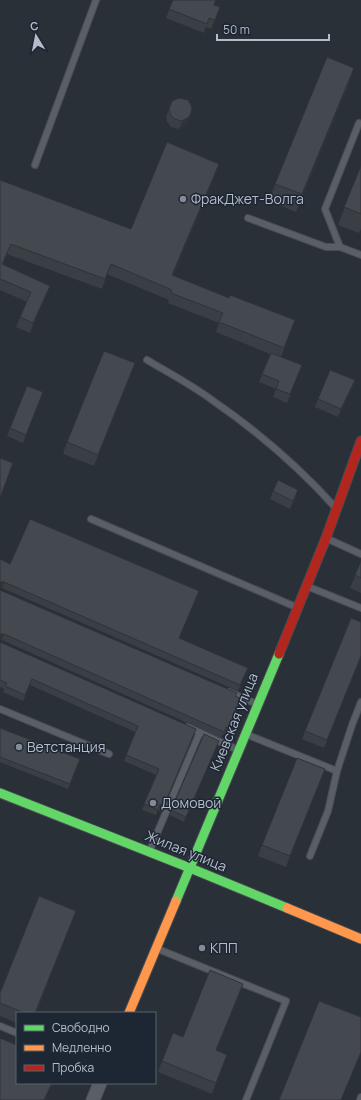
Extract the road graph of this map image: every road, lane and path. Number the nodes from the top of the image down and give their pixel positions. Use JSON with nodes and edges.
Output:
{"nodes":[{"id":1,"x":96,"y":0,"type":"edge"},
{"id":2,"x":359,"y":123,"type":"dead end"},
{"id":3,"x":35,"y":165,"type":"dead end"},
{"id":4,"x":248,"y":218,"type":"dead end"},
{"id":5,"x":340,"y":247,"type":"junction"},
{"id":6,"x":361,"y":255,"type":"edge"},
{"id":7,"x":147,"y":360,"type":"dead end"},
{"id":8,"x":361,"y":441,"type":"edge"},
{"id":9,"x":336,"y":509,"type":"junction"},
{"id":10,"x":91,"y":519,"type":"dead end"},
{"id":11,"x":326,"y":538,"type":"junction"},
{"id":12,"x":361,"y":554,"type":"edge"},
{"id":13,"x":307,"y":586,"type":"junction"},
{"id":14,"x":298,"y":608,"type":"junction"},
{"id":15,"x":361,"y":608,"type":"edge"},
{"id":16,"x":222,"y":689,"type":"edge"},
{"id":17,"x":361,"y":702,"type":"edge"},
{"id":18,"x":258,"y":705,"type":"junction"},
{"id":19,"x":0,"y":709,"type":"edge"},
{"id":20,"x":178,"y":723,"type":"edge"},
{"id":21,"x":200,"y":732,"type":"junction"},
{"id":22,"x":246,"y":734,"type":"junction"},
{"id":23,"x":240,"y":750,"type":"junction"},
{"id":24,"x":109,"y":754,"type":"dead end"},
{"id":25,"x":337,"y":771,"type":"junction"},
{"id":26,"x":0,"y":793,"type":"edge"},
{"id":27,"x":150,"y":852,"type":"junction"},
{"id":28,"x":310,"y":856,"type":"dead end"},
{"id":29,"x":190,"y":868,"type":"junction"},
{"id":30,"x":361,"y":939,"type":"edge"},
{"id":31,"x":156,"y":948,"type":"junction"},
{"id":32,"x":129,"y":1012,"type":"edge"},
{"id":33,"x":0,"y":1026,"type":"edge"},
{"id":34,"x":16,"y":1033,"type":"edge"},
{"id":35,"x":100,"y":1084,"type":"edge"},
{"id":36,"x":361,"y":1097,"type":"edge"},
{"id":37,"x":92,"y":1100,"type":"edge"},
{"id":38,"x":246,"y":1100,"type":"edge"},
{"id":39,"x":360,"y":1100,"type":"edge"}],
"edges":[{"from":1,"to":3,"type":"lane"},
{"from":2,"to":5,"type":"lane"},
{"from":4,"to":5,"type":"lane"},
{"from":5,"to":6,"type":"lane"},
{"from":7,"to":9,"type":"lane"},
{"from":8,"to":9,"type":"street","name":"Киевская улица"},
{"from":9,"to":11,"type":"street","name":"Киевская улица"},
{"from":10,"to":14,"type":"lane"},
{"from":11,"to":12,"type":"lane"},
{"from":11,"to":13,"type":"street","name":"Киевская улица"},
{"from":13,"to":14,"type":"street","name":"Киевская улица"},
{"from":13,"to":15,"type":"lane"},
{"from":14,"to":18,"type":"street","name":"Киевская улица"},
{"from":16,"to":18,"type":"lane"},
{"from":17,"to":25,"type":"lane"},
{"from":18,"to":22,"type":"street","name":"Киевская улица"},
{"from":19,"to":24,"type":"lane"},
{"from":20,"to":21,"type":"lane"},
{"from":21,"to":23,"type":"lane"},
{"from":21,"to":27,"type":"lane"},
{"from":22,"to":23,"type":"street","name":"Киевская улица"},
{"from":22,"to":25,"type":"lane"},
{"from":23,"to":29,"type":"street","name":"Киевская улица"},
{"from":25,"to":28,"type":"lane"},
{"from":26,"to":27,"type":"street","name":"Жилая улица"},
{"from":27,"to":29,"type":"street","name":"Жилая улица"},
{"from":29,"to":30,"type":"street","name":"Жилая улица"},
{"from":29,"to":31,"type":"street","name":"Киевская улица"},
{"from":31,"to":32,"type":"street","name":"Киевская улица"},
{"from":31,"to":38,"type":"lane"},
{"from":33,"to":34,"type":"lane"},
{"from":35,"to":37,"type":"street"},
{"from":36,"to":39,"type":"lane"}]}
